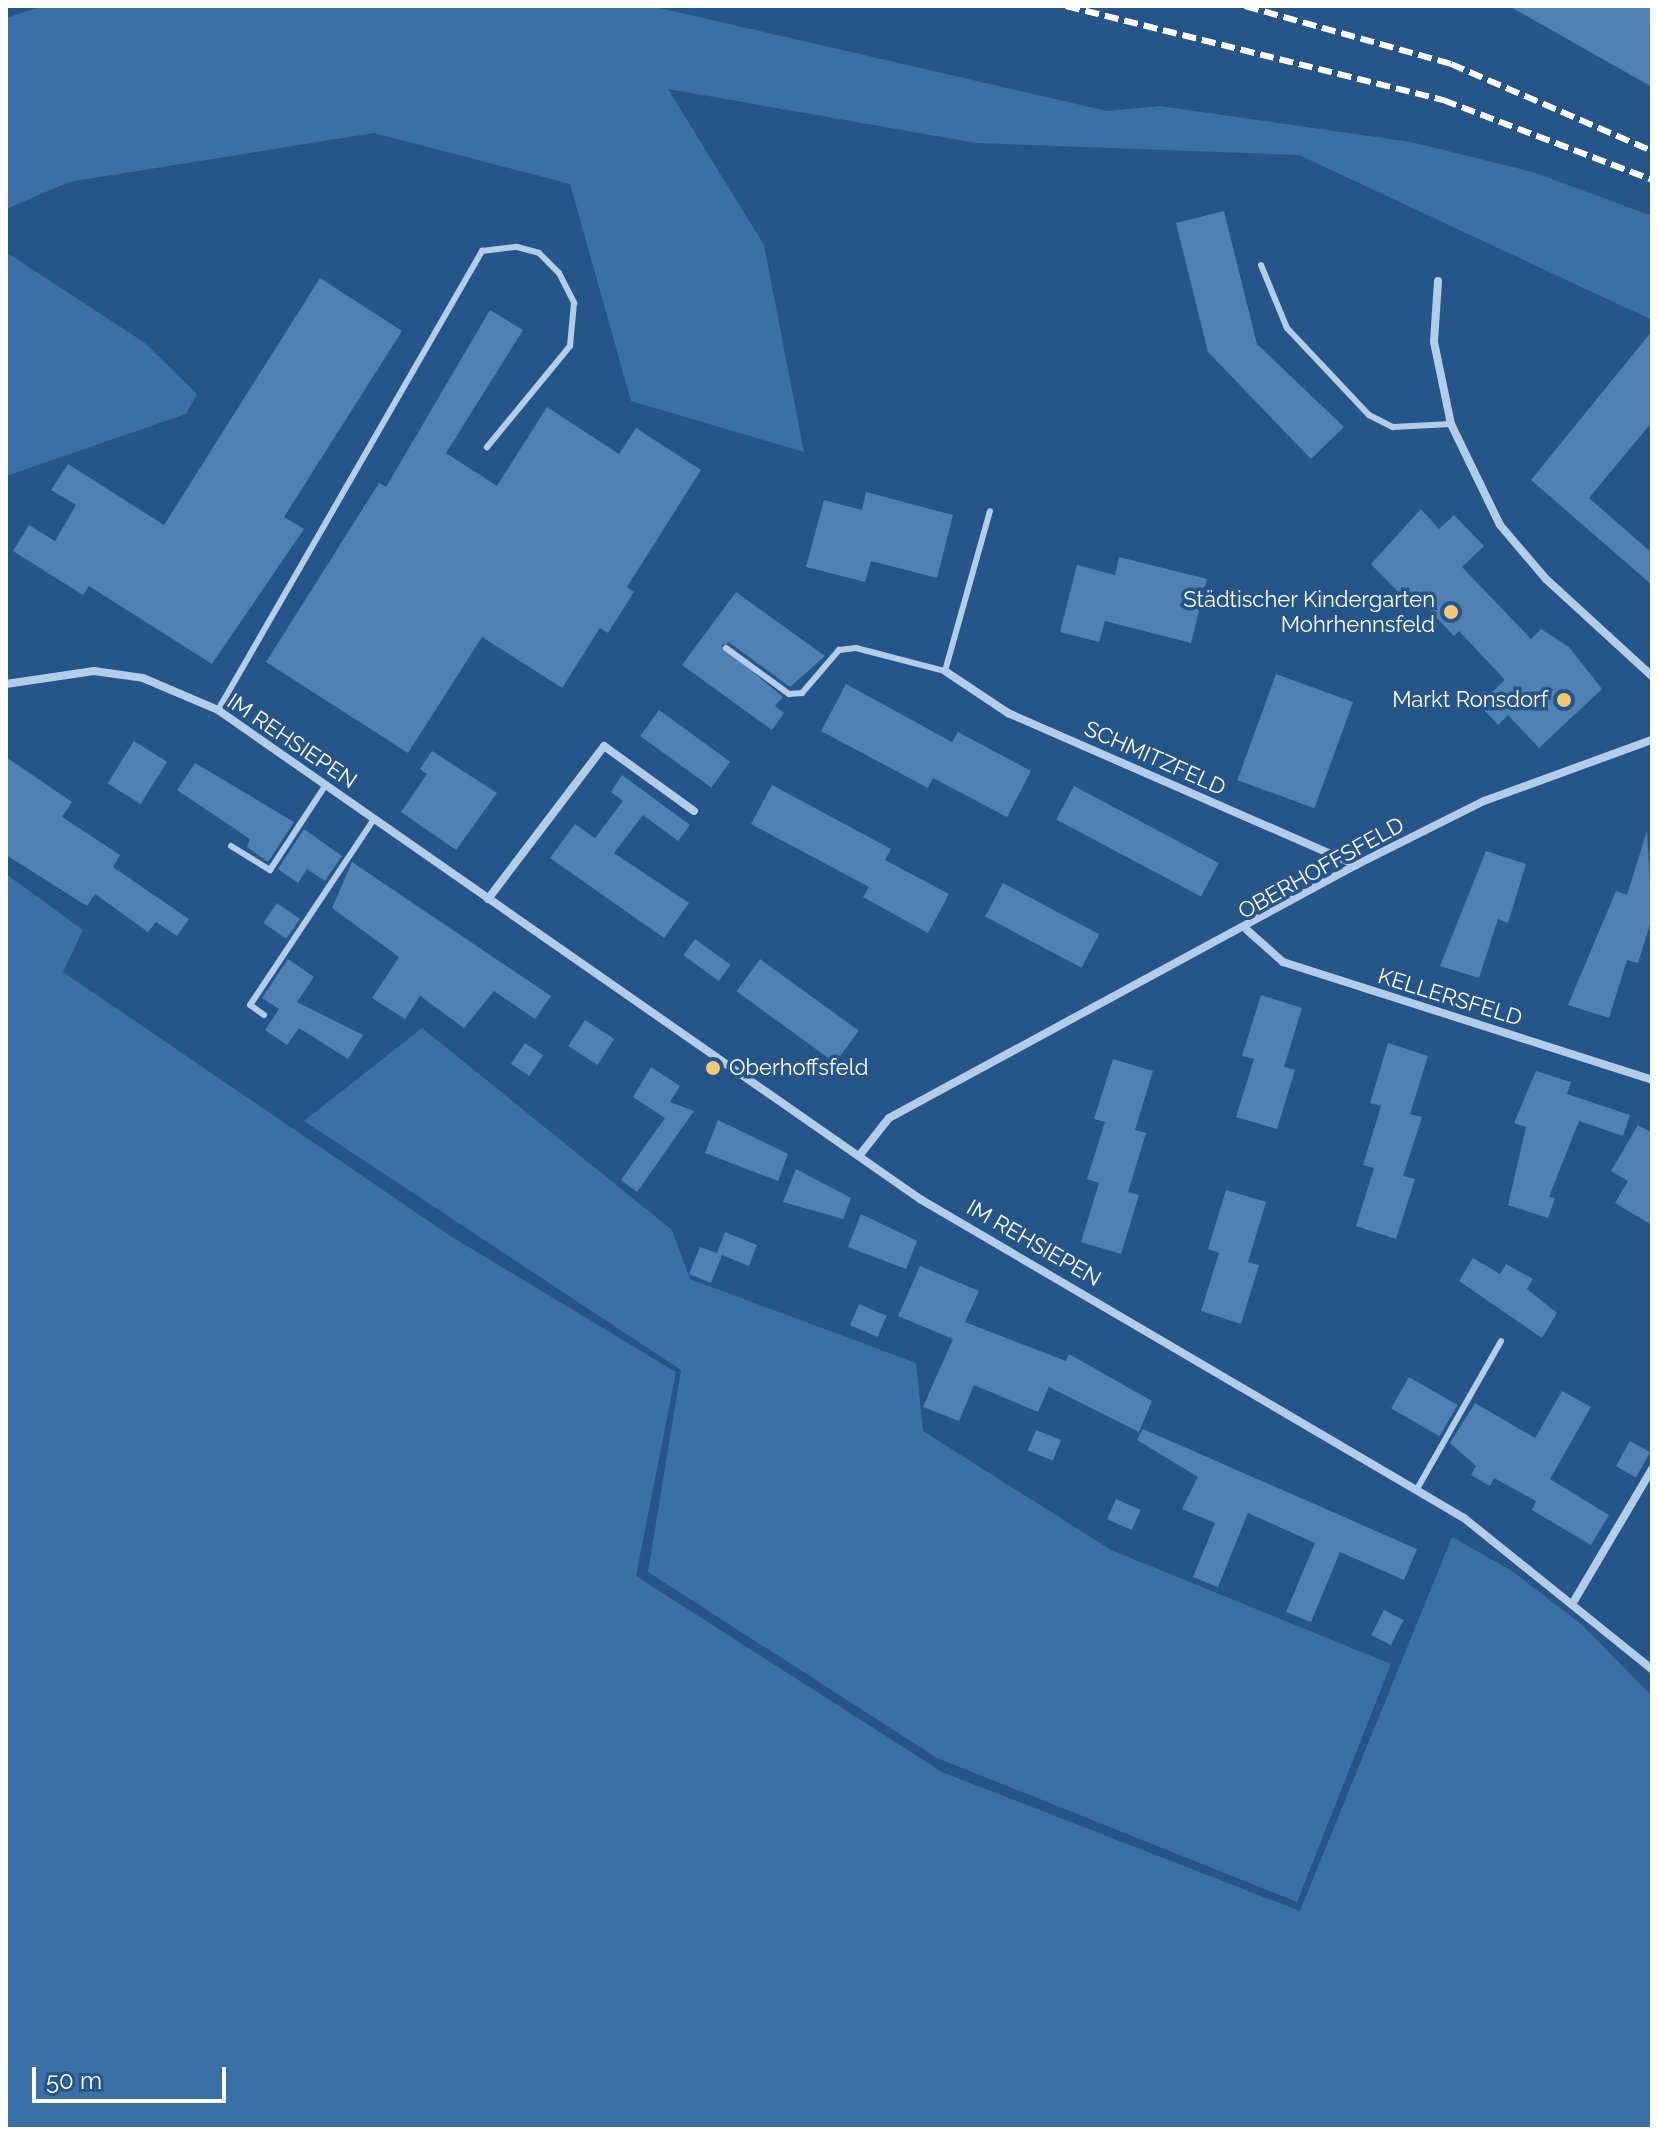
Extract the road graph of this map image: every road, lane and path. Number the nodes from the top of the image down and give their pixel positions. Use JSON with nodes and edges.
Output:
{"nodes":[{"id":1,"x":1261,"y":265,"type":"dead end"},
{"id":2,"x":1438,"y":281,"type":"dead end"},
{"id":3,"x":1451,"y":424,"type":"junction"},
{"id":4,"x":487,"y":447,"type":"dead end"},
{"id":5,"x":990,"y":511,"type":"dead end"},
{"id":6,"x":726,"y":648,"type":"dead end"},
{"id":7,"x":945,"y":671,"type":"junction"},
{"id":8,"x":1652,"y":676,"type":"edge"},
{"id":9,"x":6,"y":684,"type":"edge"},
{"id":10,"x":218,"y":710,"type":"junction"},
{"id":11,"x":1652,"y":740,"type":"edge"},
{"id":12,"x":325,"y":786,"type":"junction"},
{"id":13,"x":694,"y":811,"type":"dead end"},
{"id":14,"x":374,"y":819,"type":"junction"},
{"id":15,"x":231,"y":846,"type":"dead end"},
{"id":16,"x":1356,"y":865,"type":"junction"},
{"id":17,"x":488,"y":899,"type":"junction"},
{"id":18,"x":1247,"y":930,"type":"junction"},
{"id":19,"x":264,"y":1015,"type":"dead end"},
{"id":20,"x":1652,"y":1080,"type":"edge"},
{"id":21,"x":859,"y":1156,"type":"junction"},
{"id":22,"x":1501,"y":1341,"type":"dead end"},
{"id":23,"x":1652,"y":1469,"type":"edge"},
{"id":24,"x":1417,"y":1489,"type":"junction"},
{"id":25,"x":1574,"y":1601,"type":"junction"},
{"id":26,"x":1652,"y":1669,"type":"edge"}],
"edges":[{"from":1,"to":3,"type":"lane"},
{"from":2,"to":3,"type":"street"},
{"from":3,"to":8,"type":"street"},
{"from":4,"to":10,"type":"lane"},
{"from":5,"to":7,"type":"lane"},
{"from":6,"to":7,"type":"lane"},
{"from":7,"to":16,"type":"street","name":"SCHMITZFELD"},
{"from":9,"to":10,"type":"street","name":"IM REHSIEPEN"},
{"from":10,"to":12,"type":"street","name":"IM REHSIEPEN"},
{"from":11,"to":16,"type":"street","name":"OBERHOFFSFELD"},
{"from":12,"to":14,"type":"street","name":"IM REHSIEPEN"},
{"from":12,"to":15,"type":"lane"},
{"from":13,"to":17,"type":"street"},
{"from":14,"to":17,"type":"street","name":"IM REHSIEPEN"},
{"from":14,"to":19,"type":"lane"},
{"from":16,"to":18,"type":"street","name":"OBERHOFFSFELD"},
{"from":17,"to":21,"type":"street","name":"IM REHSIEPEN"},
{"from":18,"to":20,"type":"street","name":"KELLERSFELD"},
{"from":18,"to":21,"type":"street","name":"OBERHOFFSFELD"},
{"from":21,"to":24,"type":"street","name":"IM REHSIEPEN"},
{"from":22,"to":24,"type":"lane"},
{"from":23,"to":25,"type":"street"},
{"from":24,"to":25,"type":"street","name":"IM REHSIEPEN"},
{"from":25,"to":26,"type":"street","name":"IM REHSIEPEN"}]}
